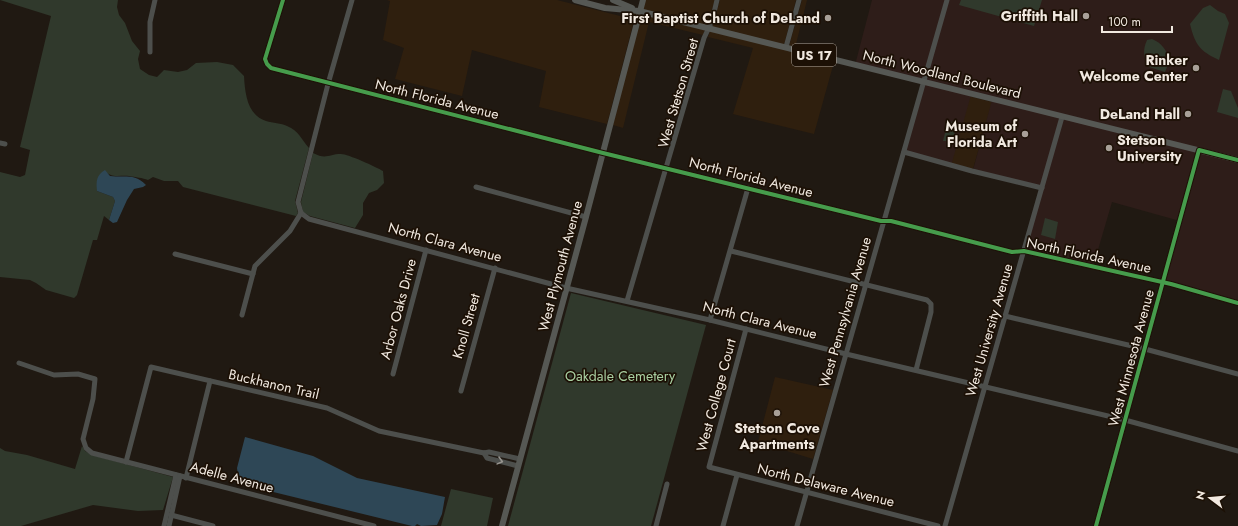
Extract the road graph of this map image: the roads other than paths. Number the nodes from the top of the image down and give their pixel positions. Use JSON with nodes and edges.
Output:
{"nodes":[{"id":1,"x":155,"y":0,"type":"edge"},
{"id":2,"x":283,"y":0,"type":"edge"},
{"id":3,"x":352,"y":0,"type":"edge"},
{"id":4,"x":575,"y":0,"type":"edge"},
{"id":5,"x":613,"y":0,"type":"edge"},
{"id":6,"x":643,"y":0,"type":"edge"},
{"id":7,"x":718,"y":0,"type":"edge"},
{"id":8,"x":799,"y":0,"type":"edge"},
{"id":9,"x":947,"y":0,"type":"edge"},
{"id":10,"x":640,"y":11,"type":"junction"},
{"id":11,"x":708,"y":28,"type":"junction"},
{"id":12,"x":786,"y":48,"type":"junction"},
{"id":13,"x":150,"y":52,"type":"dead end"},
{"id":14,"x":924,"y":82,"type":"junction"},
{"id":15,"x":328,"y":84,"type":"junction"},
{"id":16,"x":1062,"y":117,"type":"junction"},
{"id":17,"x":1199,"y":150,"type":"junction"},
{"id":18,"x":603,"y":152,"type":"junction"},
{"id":19,"x":904,"y":152,"type":"junction"},
{"id":20,"x":1238,"y":160,"type":"edge"},
{"id":21,"x":667,"y":168,"type":"junction"},
{"id":22,"x":476,"y":188,"type":"dead end"},
{"id":23,"x":748,"y":188,"type":"junction"},
{"id":24,"x":1042,"y":188,"type":"junction"},
{"id":25,"x":301,"y":213,"type":"junction"},
{"id":26,"x":586,"y":217,"type":"junction"},
{"id":27,"x":884,"y":220,"type":"junction"},
{"id":28,"x":426,"y":250,"type":"junction"},
{"id":29,"x":731,"y":251,"type":"junction"},
{"id":30,"x":1024,"y":251,"type":"junction"},
{"id":31,"x":175,"y":254,"type":"dead end"},
{"id":32,"x":495,"y":268,"type":"junction"},
{"id":33,"x":253,"y":274,"type":"junction"},
{"id":34,"x":1163,"y":283,"type":"junction"},
{"id":35,"x":866,"y":285,"type":"junction"},
{"id":36,"x":566,"y":288,"type":"junction"},
{"id":37,"x":627,"y":301,"type":"junction"},
{"id":38,"x":1238,"y":303,"type":"edge"},
{"id":39,"x":242,"y":315,"type":"dead end"},
{"id":40,"x":1005,"y":316,"type":"junction"},
{"id":41,"x":710,"y":320,"type":"junction"},
{"id":42,"x":746,"y":329,"type":"junction"},
{"id":43,"x":1145,"y":349,"type":"junction"},
{"id":44,"x":846,"y":354,"type":"junction"},
{"id":45,"x":19,"y":363,"type":"dead end"},
{"id":46,"x":916,"y":370,"type":"junction"},
{"id":47,"x":393,"y":374,"type":"dead end"},
{"id":48,"x":1238,"y":374,"type":"edge"},
{"id":49,"x":210,"y":381,"type":"junction"},
{"id":50,"x":984,"y":387,"type":"junction"},
{"id":51,"x":461,"y":391,"type":"dead end"},
{"id":52,"x":1125,"y":420,"type":"junction"},
{"id":53,"x":1238,"y":451,"type":"edge"},
{"id":54,"x":484,"y":454,"type":"junction"},
{"id":55,"x":520,"y":459,"type":"junction"},
{"id":56,"x":126,"y":462,"type":"junction"},
{"id":57,"x":518,"y":466,"type":"junction"},
{"id":58,"x":709,"y":467,"type":"joint"},
{"id":59,"x":737,"y":475,"type":"junction"},
{"id":60,"x":178,"y":476,"type":"junction"},
{"id":61,"x":186,"y":478,"type":"junction"},
{"id":62,"x":667,"y":484,"type":"dead end"},
{"id":63,"x":807,"y":491,"type":"junction"},
{"id":64,"x":171,"y":515,"type":"junction"},
{"id":65,"x":164,"y":526,"type":"edge"},
{"id":66,"x":169,"y":526,"type":"edge"},
{"id":67,"x":213,"y":526,"type":"edge"},
{"id":68,"x":374,"y":526,"type":"edge"},
{"id":69,"x":502,"y":526,"type":"edge"},
{"id":70,"x":656,"y":526,"type":"edge"},
{"id":71,"x":723,"y":526,"type":"edge"},
{"id":72,"x":797,"y":526,"type":"edge"},
{"id":73,"x":938,"y":526,"type":"edge"},
{"id":74,"x":945,"y":526,"type":"edge"},
{"id":75,"x":1096,"y":526,"type":"edge"}],
"edges":[{"from":1,"to":13,"type":"street"},
{"from":2,"to":15,"type":"street","name":"North Florida Avenue"},
{"from":3,"to":15,"type":"street"},
{"from":4,"to":10,"type":"main road","name":"North Woodland Boulevard","number":"US 17"},
{"from":5,"to":10,"type":"main road","name":"North Woodland Boulevard","number":"US 17"},
{"from":6,"to":10,"type":"main road","name":"West Plymouth Avenue"},
{"from":7,"to":11,"type":"street","name":"West Stetson Street"},
{"from":8,"to":12,"type":"street"},
{"from":9,"to":14,"type":"street","name":"West Pennsylvania Avenue"},
{"from":10,"to":11,"type":"main road","name":"North Woodland Boulevard","number":"US 17"},
{"from":10,"to":18,"type":"main road","name":"West Plymouth Avenue"},
{"from":11,"to":12,"type":"main road","name":"North Woodland Boulevard","number":"US 17"},
{"from":11,"to":21,"type":"street","name":"West Stetson Street"},
{"from":12,"to":14,"type":"main road","name":"North Woodland Boulevard","number":"US 17"},
{"from":14,"to":16,"type":"main road","name":"North Woodland Boulevard","number":"US 17"},
{"from":14,"to":19,"type":"street","name":"West Pennsylvania Avenue"},
{"from":15,"to":18,"type":"street","name":"North Florida Avenue"},
{"from":15,"to":25,"type":"street"},
{"from":16,"to":17,"type":"main road","name":"North Woodland Boulevard","number":"US 17"},
{"from":16,"to":24,"type":"street","name":"West University Avenue"},
{"from":17,"to":20,"type":"main road","name":"North Woodland Boulevard","number":"US 17"},
{"from":17,"to":34,"type":"street","name":"West Minnesota Avenue"},
{"from":18,"to":21,"type":"street","name":"North Florida Avenue"},
{"from":18,"to":26,"type":"main road","name":"West Plymouth Avenue"},
{"from":19,"to":24,"type":"street"},
{"from":19,"to":27,"type":"street","name":"West Pennsylvania Avenue"},
{"from":21,"to":23,"type":"street","name":"North Florida Avenue"},
{"from":21,"to":37,"type":"street","name":"West Stetson Street"},
{"from":22,"to":26,"type":"street"},
{"from":23,"to":27,"type":"street","name":"North Florida Avenue"},
{"from":23,"to":29,"type":"street"},
{"from":24,"to":30,"type":"street","name":"West University Avenue"},
{"from":25,"to":28,"type":"street","name":"North Clara Avenue"},
{"from":25,"to":33,"type":"street"},
{"from":26,"to":36,"type":"main road","name":"West Plymouth Avenue"},
{"from":27,"to":30,"type":"street","name":"North Florida Avenue"},
{"from":27,"to":35,"type":"street","name":"West Pennsylvania Avenue"},
{"from":28,"to":32,"type":"street","name":"North Clara Avenue"},
{"from":28,"to":47,"type":"street","name":"Arbor Oaks Drive"},
{"from":29,"to":35,"type":"street"},
{"from":29,"to":41,"type":"street"},
{"from":30,"to":34,"type":"street","name":"North Florida Avenue"},
{"from":30,"to":40,"type":"street","name":"West University Avenue"},
{"from":31,"to":33,"type":"street"},
{"from":32,"to":36,"type":"street","name":"North Clara Avenue"},
{"from":32,"to":51,"type":"street","name":"Knoll Street"},
{"from":33,"to":39,"type":"street"},
{"from":34,"to":38,"type":"street","name":"North Florida Avenue"},
{"from":34,"to":43,"type":"street","name":"West Minnesota Avenue"},
{"from":35,"to":44,"type":"street","name":"West Pennsylvania Avenue"},
{"from":35,"to":46,"type":"street"},
{"from":36,"to":37,"type":"street","name":"North Clara Avenue"},
{"from":36,"to":55,"type":"main road","name":"West Plymouth Avenue"},
{"from":37,"to":41,"type":"street","name":"North Clara Avenue"},
{"from":40,"to":43,"type":"street"},
{"from":40,"to":50,"type":"street","name":"West University Avenue"},
{"from":41,"to":42,"type":"street","name":"North Clara Avenue"},
{"from":42,"to":44,"type":"street","name":"North Clara Avenue"},
{"from":42,"to":58,"type":"street","name":"West College Court"},
{"from":43,"to":48,"type":"street"},
{"from":43,"to":52,"type":"street","name":"West Minnesota Avenue"},
{"from":44,"to":46,"type":"street","name":"North Clara Avenue"},
{"from":44,"to":63,"type":"street","name":"West Pennsylvania Avenue"},
{"from":45,"to":56,"type":"street","name":"Adelle Avenue"},
{"from":46,"to":50,"type":"street","name":"North Clara Avenue"},
{"from":49,"to":54,"type":"street","name":"Buckhanon Trail"},
{"from":49,"to":56,"type":"street","name":"Buckhanon Trail"},
{"from":49,"to":61,"type":"street"},
{"from":50,"to":52,"type":"street","name":"North Clara Avenue"},
{"from":50,"to":74,"type":"street","name":"West University Avenue"},
{"from":52,"to":53,"type":"street","name":"North Clara Avenue"},
{"from":52,"to":75,"type":"street","name":"West Minnesota Avenue"},
{"from":54,"to":55,"type":"street","name":"Buckhanon Trail"},
{"from":54,"to":57,"type":"street","name":"Buckhanon Trail","one_way":true},
{"from":55,"to":57,"type":"main road","name":"West Plymouth Avenue"},
{"from":56,"to":60,"type":"street","name":"Adelle Avenue"},
{"from":57,"to":69,"type":"main road","name":"West Plymouth Avenue"},
{"from":58,"to":59,"type":"street","name":"North Delaware Avenue"},
{"from":59,"to":63,"type":"street","name":"North Delaware Avenue"},
{"from":59,"to":71,"type":"street"},
{"from":60,"to":61,"type":"street","name":"Adelle Avenue"},
{"from":60,"to":64,"type":"street"},
{"from":60,"to":65,"type":"street"},
{"from":61,"to":68,"type":"street","name":"Adelle Avenue"},
{"from":62,"to":70,"type":"street"},
{"from":63,"to":72,"type":"street","name":"West Pennsylvania Avenue"},
{"from":63,"to":73,"type":"street","name":"North Delaware Avenue"},
{"from":64,"to":66,"type":"street"},
{"from":64,"to":67,"type":"street"}]}
